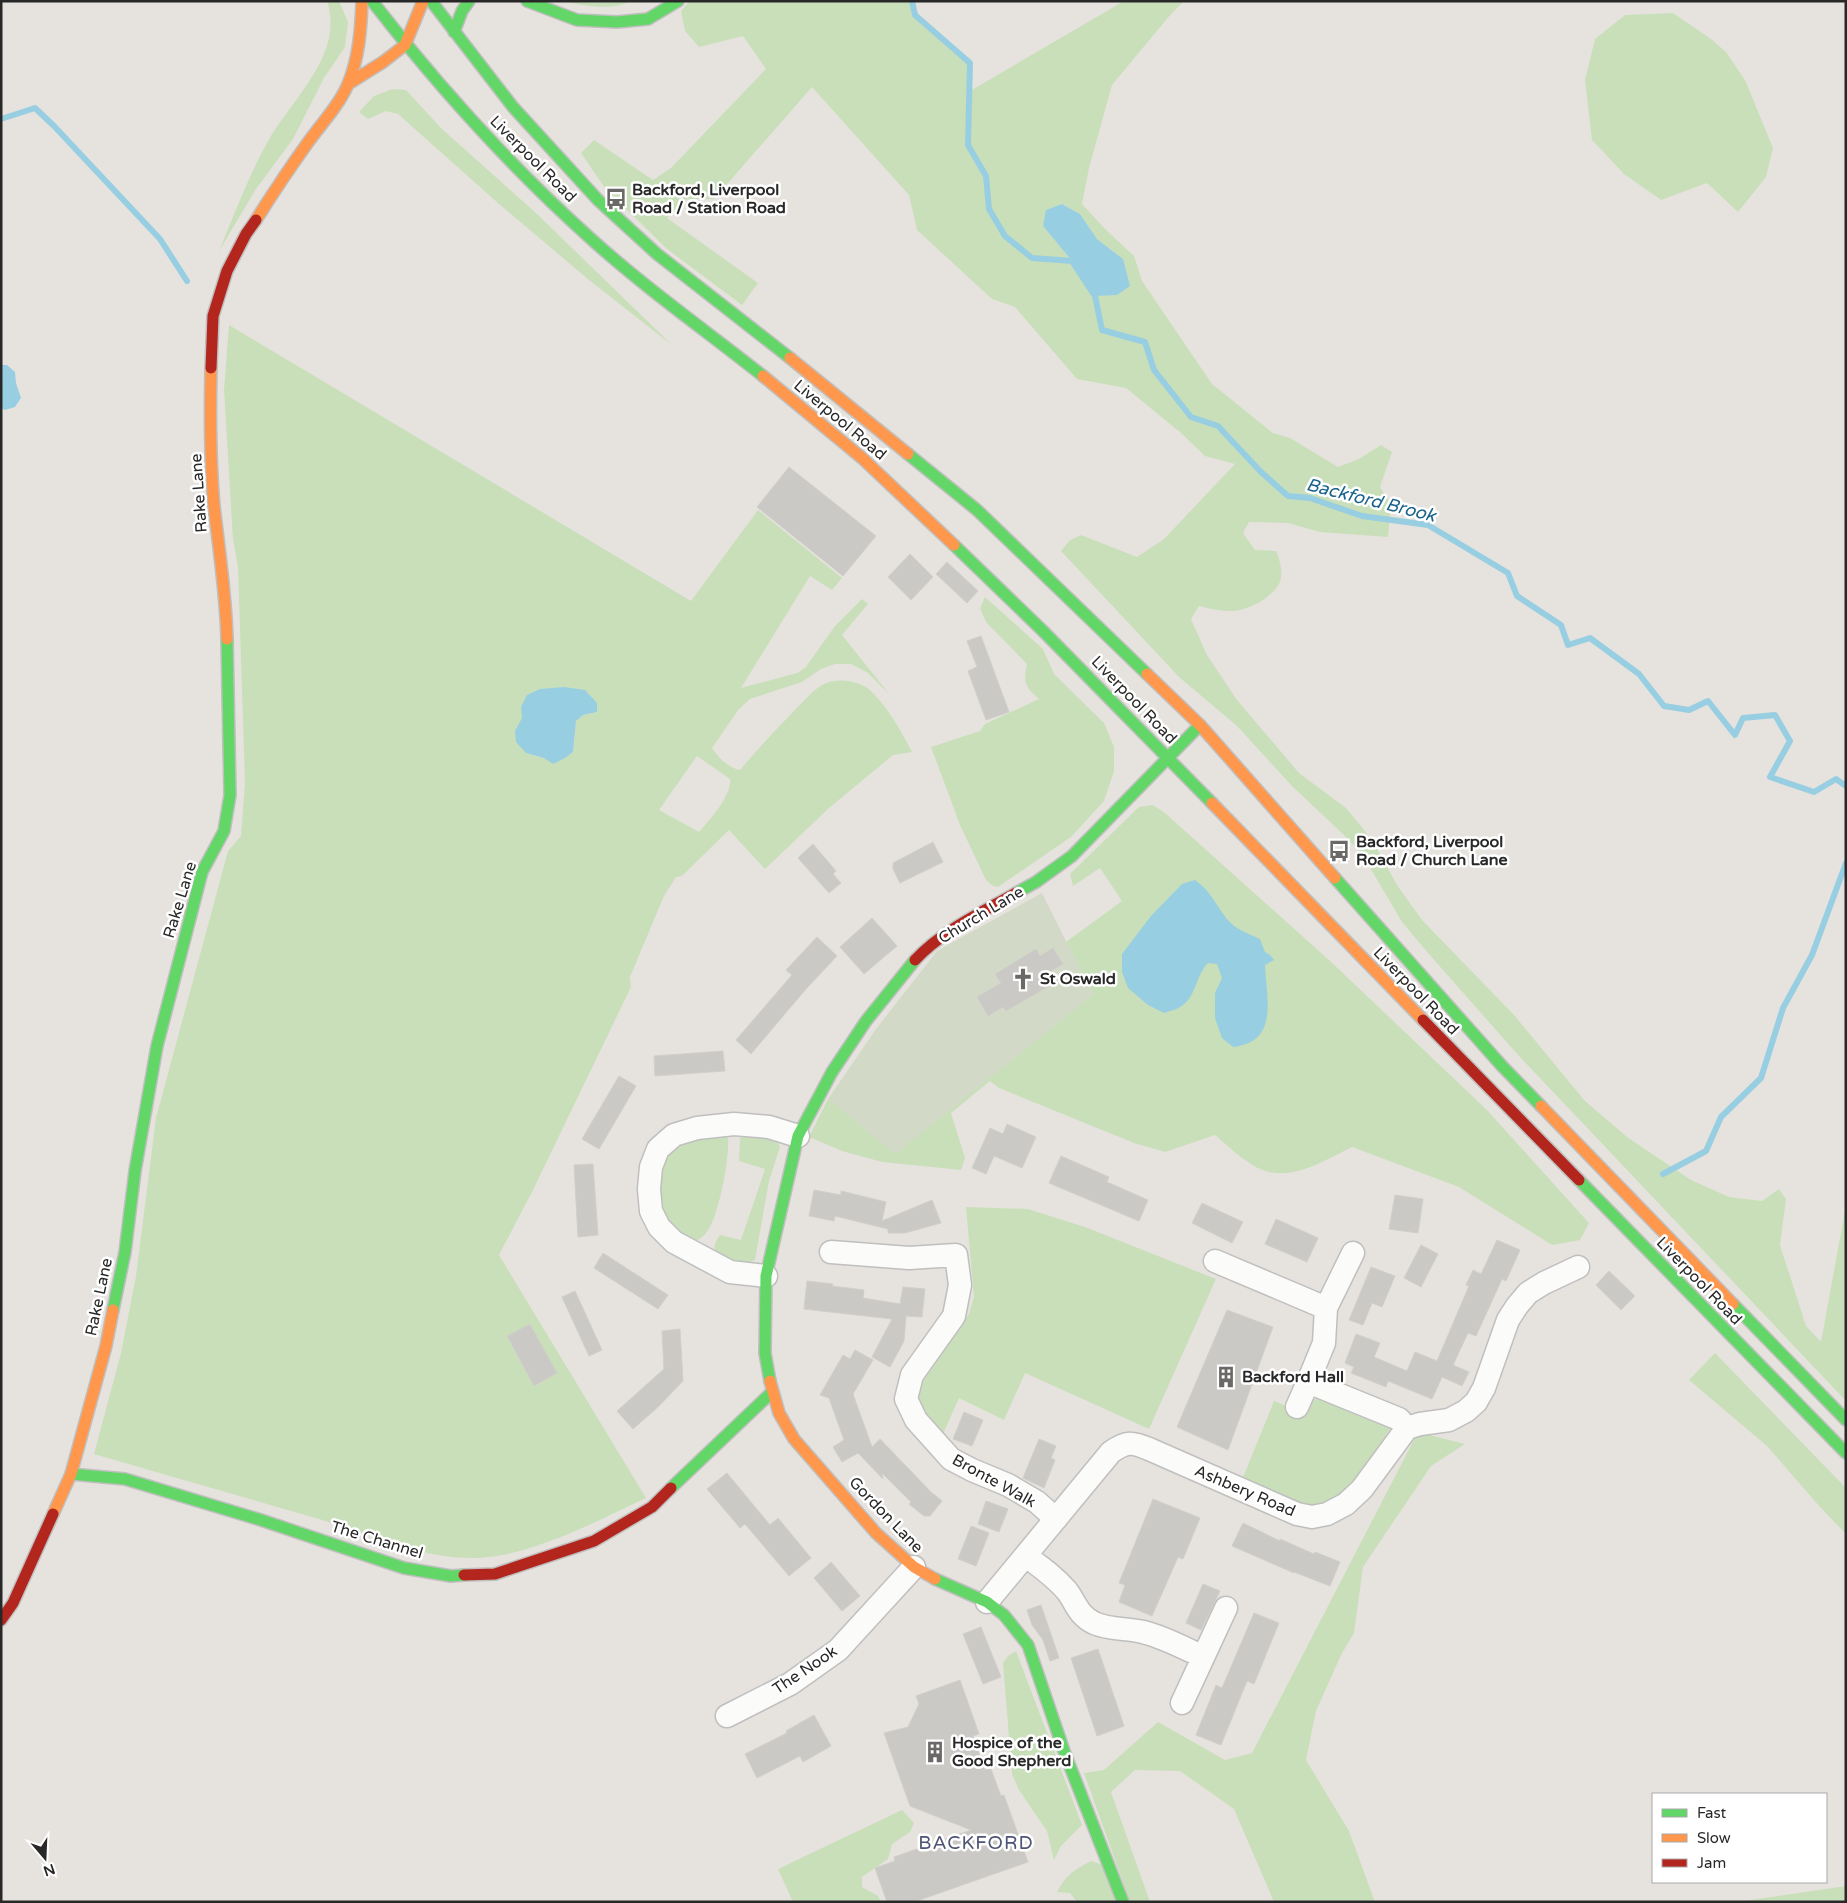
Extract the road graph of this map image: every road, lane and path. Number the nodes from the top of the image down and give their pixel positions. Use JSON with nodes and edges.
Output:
{"nodes":[{"id":1,"x":362,"y":1,"type":"edge"},
{"id":2,"x":372,"y":1,"type":"edge"},
{"id":3,"x":423,"y":1,"type":"edge"},
{"id":4,"x":431,"y":1,"type":"edge"},
{"id":5,"x":469,"y":1,"type":"edge"},
{"id":6,"x":527,"y":1,"type":"edge"},
{"id":7,"x":678,"y":1,"type":"edge"},
{"id":8,"x":454,"y":32,"type":"junction"},
{"id":9,"x":405,"y":45,"type":"junction"},
{"id":10,"x":348,"y":84,"type":"junction"},
{"id":11,"x":1200,"y":725,"type":"junction"},
{"id":12,"x":1168,"y":758,"type":"junction"},
{"id":13,"x":798,"y":1136,"type":"junction"},
{"id":14,"x":831,"y":1252,"type":"dead end"},
{"id":15,"x":1352,"y":1253,"type":"dead end"},
{"id":16,"x":1215,"y":1261,"type":"dead end"},
{"id":17,"x":1578,"y":1267,"type":"dead end"},
{"id":18,"x":766,"y":1276,"type":"junction"},
{"id":19,"x":1326,"y":1308,"type":"junction"},
{"id":20,"x":1308,"y":1382,"type":"junction"},
{"id":21,"x":772,"y":1392,"type":"junction"},
{"id":22,"x":1297,"y":1407,"type":"dead end"},
{"id":23,"x":1846,"y":1420,"type":"edge"},
{"id":24,"x":1407,"y":1428,"type":"junction"},
{"id":25,"x":1846,"y":1454,"type":"edge"},
{"id":26,"x":71,"y":1474,"type":"junction"},
{"id":27,"x":1056,"y":1519,"type":"junction"},
{"id":28,"x":1026,"y":1556,"type":"junction"},
{"id":29,"x":914,"y":1567,"type":"junction"},
{"id":30,"x":987,"y":1602,"type":"junction"},
{"id":31,"x":1226,"y":1608,"type":"dead end"},
{"id":32,"x":1,"y":1620,"type":"edge"},
{"id":33,"x":1203,"y":1657,"type":"junction"},
{"id":34,"x":1182,"y":1703,"type":"dead end"},
{"id":35,"x":727,"y":1716,"type":"dead end"},
{"id":36,"x":1123,"y":1902,"type":"edge"}],
"edges":[{"from":1,"to":10,"type":"main road","name":"Rake Lane"},
{"from":2,"to":9,"type":"main road","name":"Liverpool Road"},
{"from":3,"to":9,"type":"main road"},
{"from":4,"to":8,"type":"main road","name":"Liverpool Road"},
{"from":5,"to":8,"type":"main road"},
{"from":6,"to":7,"type":"main road"},
{"from":8,"to":11,"type":"main road","name":"Liverpool Road"},
{"from":9,"to":10,"type":"main road","name":"Rake Lane"},
{"from":9,"to":12,"type":"main road","name":"Liverpool Road"},
{"from":10,"to":26,"type":"main road","name":"Rake Lane"},
{"from":11,"to":12,"type":"main road","name":"Church Lane"},
{"from":11,"to":23,"type":"main road","name":"Liverpool Road"},
{"from":12,"to":13,"type":"main road","name":"Church Lane"},
{"from":12,"to":25,"type":"main road","name":"Liverpool Road"},
{"from":13,"to":18,"type":"main road","name":"Church Lane"},
{"from":13,"to":18,"type":"street"},
{"from":14,"to":27,"type":"street","name":"Bronte Walk"},
{"from":15,"to":19,"type":"street"},
{"from":16,"to":19,"type":"street"},
{"from":17,"to":24,"type":"street"},
{"from":18,"to":21,"type":"main road","name":"Church Lane"},
{"from":19,"to":20,"type":"street"},
{"from":20,"to":22,"type":"street"},
{"from":20,"to":24,"type":"street"},
{"from":21,"to":26,"type":"main road","name":"The Channel"},
{"from":21,"to":29,"type":"main road","name":"Gordon Lane"},
{"from":24,"to":27,"type":"street","name":"Ashbery Road"},
{"from":26,"to":32,"type":"main road","name":"Rake Lane"},
{"from":27,"to":28,"type":"street","name":"Ashbery Road"},
{"from":28,"to":30,"type":"street","name":"Ashbery Road"},
{"from":28,"to":33,"type":"street"},
{"from":29,"to":30,"type":"main road","name":"Gordon Lane"},
{"from":29,"to":35,"type":"street","name":"The Nook"},
{"from":30,"to":36,"type":"main road","name":"Gordon Lane"},
{"from":31,"to":33,"type":"street"},
{"from":33,"to":34,"type":"street"}]}
